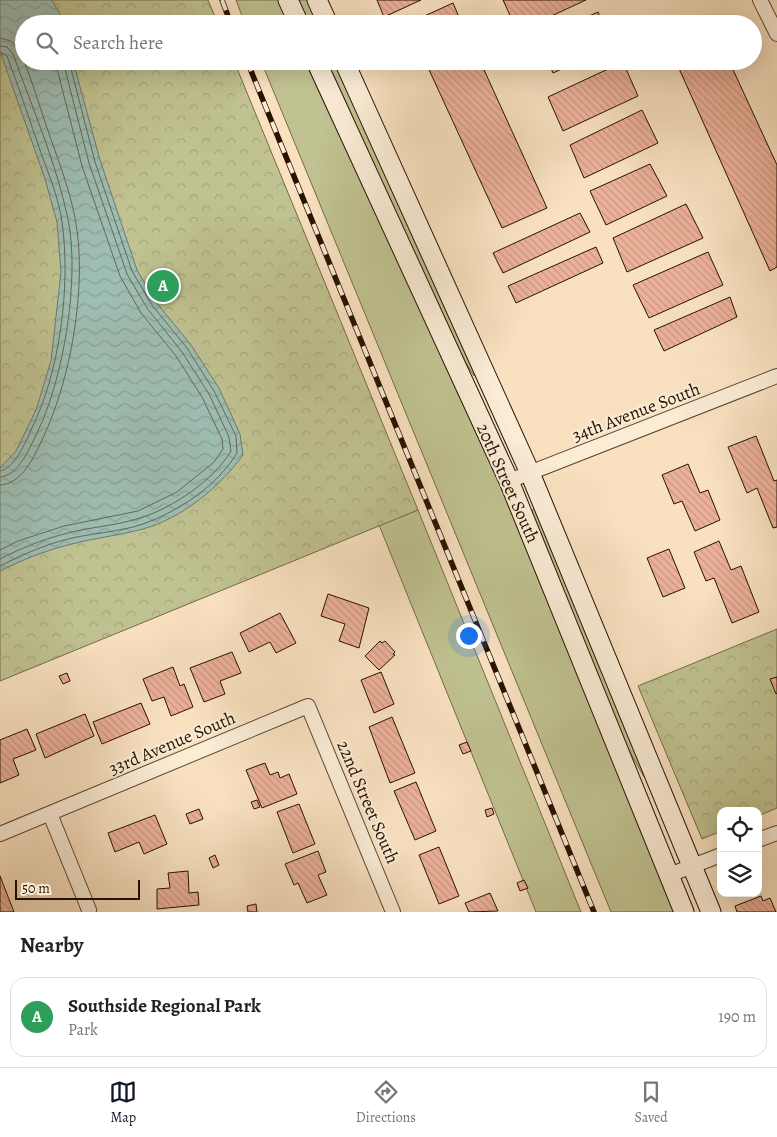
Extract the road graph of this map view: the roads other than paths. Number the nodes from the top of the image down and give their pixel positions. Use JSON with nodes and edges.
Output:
{"nodes":[{"id":1,"x":288,"y":0,"type":"edge"},
{"id":2,"x":317,"y":0,"type":"edge"},
{"id":3,"x":760,"y":0,"type":"edge"},
{"id":4,"x":295,"y":15,"type":"edge"},
{"id":5,"x":324,"y":15,"type":"edge"},
{"id":6,"x":777,"y":34,"type":"edge"},
{"id":7,"x":320,"y":70,"type":"edge"},
{"id":8,"x":348,"y":70,"type":"edge"},
{"id":9,"x":777,"y":376,"type":"edge"},
{"id":10,"x":530,"y":473,"type":"junction"},
{"id":11,"x":509,"y":481,"type":"junction"},
{"id":12,"x":308,"y":706,"type":"joint"},
{"id":13,"x":50,"y":814,"type":"junction"},
{"id":14,"x":777,"y":833,"type":"edge"},
{"id":15,"x":0,"y":834,"type":"edge"},
{"id":16,"x":762,"y":839,"type":"edge"},
{"id":17,"x":717,"y":857,"type":"edge"},
{"id":18,"x":692,"y":866,"type":"junction"},
{"id":19,"x":669,"y":875,"type":"junction"},
{"id":20,"x":89,"y":910,"type":"dead end"},
{"id":21,"x":393,"y":912,"type":"edge"},
{"id":22,"x":684,"y":912,"type":"edge"},
{"id":23,"x":711,"y":912,"type":"edge"}],
"edges":[{"from":1,"to":4,"type":"street"},
{"from":2,"to":5,"type":"street"},
{"from":3,"to":6,"type":"street"},
{"from":7,"to":11,"type":"street","name":"20th Street South"},
{"from":8,"to":10,"type":"street","name":"20th Street South"},
{"from":9,"to":10,"type":"street","name":"34th Avenue South"},
{"from":10,"to":11,"type":"street","name":"34th Avenue South"},
{"from":10,"to":18,"type":"street","name":"20th Street South"},
{"from":11,"to":19,"type":"street","name":"20th Street South"},
{"from":12,"to":13,"type":"street","name":"33rd Avenue South"},
{"from":12,"to":21,"type":"street","name":"22nd Street South"},
{"from":13,"to":15,"type":"street","name":"33rd Avenue South"},
{"from":13,"to":20,"type":"street"},
{"from":14,"to":16,"type":"street"},
{"from":17,"to":18,"type":"street"},
{"from":18,"to":19,"type":"street"},
{"from":18,"to":23,"type":"street","name":"20th Street South"},
{"from":19,"to":22,"type":"street","name":"20th Street South"}]}
